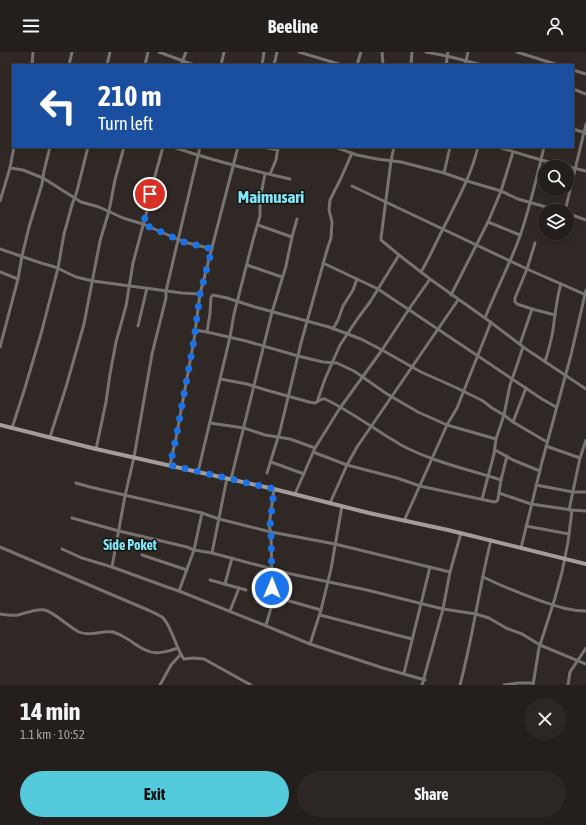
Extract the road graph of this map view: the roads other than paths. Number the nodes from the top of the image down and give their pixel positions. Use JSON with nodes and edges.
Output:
{"nodes":[{"id":1,"x":33,"y":52,"type":"edge"},
{"id":2,"x":72,"y":52,"type":"edge"},
{"id":3,"x":110,"y":52,"type":"edge"},
{"id":4,"x":148,"y":52,"type":"edge"},
{"id":5,"x":159,"y":52,"type":"edge"},
{"id":6,"x":186,"y":52,"type":"edge"},
{"id":7,"x":224,"y":52,"type":"edge"},
{"id":8,"x":264,"y":52,"type":"edge"},
{"id":9,"x":277,"y":52,"type":"edge"},
{"id":10,"x":299,"y":52,"type":"edge"},
{"id":11,"x":361,"y":52,"type":"edge"},
{"id":12,"x":382,"y":52,"type":"edge"},
{"id":13,"x":412,"y":52,"type":"edge"},
{"id":14,"x":426,"y":52,"type":"edge"},
{"id":15,"x":468,"y":52,"type":"edge"},
{"id":16,"x":517,"y":52,"type":"edge"},
{"id":17,"x":448,"y":54,"type":"edge"},
{"id":18,"x":182,"y":63,"type":"edge"},
{"id":19,"x":465,"y":63,"type":"edge"},
{"id":20,"x":32,"y":64,"type":"edge"},
{"id":21,"x":68,"y":64,"type":"edge"},
{"id":22,"x":107,"y":64,"type":"edge"},
{"id":23,"x":145,"y":64,"type":"edge"},
{"id":24,"x":220,"y":64,"type":"edge"},
{"id":25,"x":262,"y":64,"type":"edge"},
{"id":26,"x":274,"y":64,"type":"edge"},
{"id":27,"x":339,"y":64,"type":"edge"},
{"id":28,"x":357,"y":64,"type":"edge"},
{"id":29,"x":382,"y":64,"type":"edge"},
{"id":30,"x":411,"y":64,"type":"edge"},
{"id":31,"x":446,"y":64,"type":"edge"},
{"id":32,"x":555,"y":64,"type":"edge"},
{"id":33,"x":574,"y":70,"type":"edge"},
{"id":34,"x":586,"y":74,"type":"edge"},
{"id":35,"x":574,"y":89,"type":"edge"},
{"id":36,"x":586,"y":94,"type":"edge"},
{"id":37,"x":586,"y":124,"type":"edge"},
{"id":38,"x":574,"y":129,"type":"edge"},
{"id":39,"x":585,"y":133,"type":"edge"},
{"id":40,"x":14,"y":148,"type":"edge"},
{"id":41,"x":50,"y":148,"type":"edge"},
{"id":42,"x":88,"y":148,"type":"edge"},
{"id":43,"x":124,"y":148,"type":"edge"},
{"id":44,"x":163,"y":148,"type":"edge"},
{"id":45,"x":176,"y":148,"type":"edge"},
{"id":46,"x":200,"y":148,"type":"edge"},
{"id":47,"x":238,"y":148,"type":"edge"},
{"id":48,"x":338,"y":148,"type":"edge"},
{"id":49,"x":394,"y":148,"type":"edge"},
{"id":50,"x":450,"y":148,"type":"edge"},
{"id":51,"x":478,"y":148,"type":"edge"},
{"id":52,"x":507,"y":148,"type":"edge"},
{"id":53,"x":544,"y":148,"type":"edge"},
{"id":54,"x":278,"y":149,"type":"edge"},
{"id":55,"x":513,"y":152,"type":"junction"},
{"id":56,"x":352,"y":153,"type":"junction"},
{"id":57,"x":198,"y":155,"type":"junction"},
{"id":58,"x":541,"y":160,"type":"joint"},
{"id":59,"x":391,"y":161,"type":"junction"},
{"id":60,"x":233,"y":166,"type":"junction"},
{"id":61,"x":10,"y":168,"type":"junction"},
{"id":62,"x":576,"y":168,"type":"junction"},
{"id":63,"x":538,"y":171,"type":"edge"},
{"id":64,"x":586,"y":171,"type":"edge"},
{"id":65,"x":444,"y":172,"type":"junction"},
{"id":66,"x":265,"y":174,"type":"junction"},
{"id":67,"x":270,"y":174,"type":"junction"},
{"id":68,"x":43,"y":178,"type":"junction"},
{"id":69,"x":290,"y":179,"type":"dead end"},
{"id":70,"x":467,"y":181,"type":"junction"},
{"id":71,"x":352,"y":186,"type":"dead end"},
{"id":72,"x":501,"y":191,"type":"junction"},
{"id":73,"x":74,"y":198,"type":"junction"},
{"id":74,"x":0,"y":201,"type":"edge"},
{"id":75,"x":385,"y":201,"type":"junction"},
{"id":76,"x":530,"y":202,"type":"junction"},
{"id":77,"x":538,"y":204,"type":"edge"},
{"id":78,"x":568,"y":204,"type":"edge"},
{"id":79,"x":109,"y":212,"type":"junction"},
{"id":80,"x":574,"y":215,"type":"edge"},
{"id":81,"x":297,"y":220,"type":"dead end"},
{"id":82,"x":586,"y":220,"type":"edge"},
{"id":83,"x":488,"y":222,"type":"junction"},
{"id":84,"x":143,"y":224,"type":"junction"},
{"id":85,"x":258,"y":225,"type":"junction"},
{"id":86,"x":443,"y":229,"type":"junction"},
{"id":87,"x":520,"y":235,"type":"junction"},
{"id":88,"x":292,"y":237,"type":"junction"},
{"id":89,"x":178,"y":240,"type":"junction"},
{"id":90,"x":535,"y":243,"type":"dead end"},
{"id":91,"x":476,"y":246,"type":"junction"},
{"id":92,"x":0,"y":249,"type":"edge"},
{"id":93,"x":212,"y":249,"type":"junction"},
{"id":94,"x":22,"y":256,"type":"junction"},
{"id":95,"x":399,"y":256,"type":"junction"},
{"id":96,"x":510,"y":261,"type":"junction"},
{"id":97,"x":323,"y":263,"type":"junction"},
{"id":98,"x":247,"y":265,"type":"junction"},
{"id":99,"x":58,"y":268,"type":"junction"},
{"id":100,"x":527,"y":269,"type":"junction"},
{"id":101,"x":0,"y":272,"type":"edge"},
{"id":102,"x":421,"y":272,"type":"junction"},
{"id":103,"x":282,"y":277,"type":"junction"},
{"id":104,"x":18,"y":279,"type":"junction"},
{"id":105,"x":356,"y":279,"type":"junction"},
{"id":106,"x":430,"y":279,"type":"junction"},
{"id":107,"x":93,"y":281,"type":"junction"},
{"id":108,"x":561,"y":284,"type":"junction"},
{"id":109,"x":130,"y":287,"type":"junction"},
{"id":110,"x":147,"y":288,"type":"junction"},
{"id":111,"x":378,"y":289,"type":"junction"},
{"id":112,"x":586,"y":290,"type":"edge"},
{"id":113,"x":166,"y":291,"type":"junction"},
{"id":114,"x":200,"y":294,"type":"junction"},
{"id":115,"x":585,"y":294,"type":"edge"},
{"id":116,"x":451,"y":295,"type":"junction"},
{"id":117,"x":458,"y":300,"type":"junction"},
{"id":118,"x":237,"y":301,"type":"junction"},
{"id":119,"x":409,"y":309,"type":"junction"},
{"id":120,"x":532,"y":309,"type":"junction"},
{"id":121,"x":272,"y":312,"type":"junction"},
{"id":122,"x":555,"y":315,"type":"junction"},
{"id":123,"x":485,"y":318,"type":"junction"},
{"id":124,"x":308,"y":322,"type":"junction"},
{"id":125,"x":491,"y":322,"type":"junction"},
{"id":126,"x":138,"y":326,"type":"dead end"},
{"id":127,"x":333,"y":328,"type":"junction"},
{"id":128,"x":438,"y":329,"type":"junction"},
{"id":129,"x":195,"y":330,"type":"junction"},
{"id":130,"x":207,"y":332,"type":"junction"},
{"id":131,"x":347,"y":334,"type":"junction"},
{"id":132,"x":230,"y":337,"type":"junction"},
{"id":133,"x":264,"y":346,"type":"junction"},
{"id":134,"x":521,"y":346,"type":"junction"},
{"id":135,"x":0,"y":347,"type":"edge"},
{"id":136,"x":382,"y":350,"type":"junction"},
{"id":137,"x":298,"y":356,"type":"junction"},
{"id":138,"x":478,"y":356,"type":"junction"},
{"id":139,"x":332,"y":362,"type":"junction"},
{"id":140,"x":545,"y":362,"type":"junction"},
{"id":141,"x":412,"y":367,"type":"junction"},
{"id":142,"x":566,"y":375,"type":"junction"},
{"id":143,"x":362,"y":377,"type":"junction"},
{"id":144,"x":512,"y":378,"type":"junction"},
{"id":145,"x":220,"y":379,"type":"junction"},
{"id":146,"x":254,"y":386,"type":"junction"},
{"id":147,"x":526,"y":388,"type":"junction"},
{"id":148,"x":586,"y":389,"type":"edge"},
{"id":149,"x":464,"y":391,"type":"junction"},
{"id":150,"x":288,"y":396,"type":"junction"},
{"id":151,"x":392,"y":396,"type":"junction"},
{"id":152,"x":317,"y":402,"type":"junction"},
{"id":153,"x":556,"y":407,"type":"junction"},
{"id":154,"x":340,"y":408,"type":"junction"},
{"id":155,"x":504,"y":415,"type":"junction"},
{"id":156,"x":513,"y":422,"type":"junction"},
{"id":157,"x":210,"y":423,"type":"junction"},
{"id":158,"x":0,"y":425,"type":"edge"},
{"id":159,"x":447,"y":425,"type":"junction"},
{"id":160,"x":372,"y":427,"type":"junction"},
{"id":161,"x":12,"y":428,"type":"junction"},
{"id":162,"x":244,"y":428,"type":"junction"},
{"id":163,"x":50,"y":437,"type":"junction"},
{"id":164,"x":278,"y":438,"type":"junction"},
{"id":165,"x":496,"y":439,"type":"junction"},
{"id":166,"x":586,"y":440,"type":"edge"},
{"id":167,"x":547,"y":444,"type":"junction"},
{"id":168,"x":96,"y":449,"type":"junction"},
{"id":169,"x":314,"y":450,"type":"junction"},
{"id":170,"x":495,"y":450,"type":"junction"},
{"id":171,"x":507,"y":456,"type":"junction"},
{"id":172,"x":134,"y":457,"type":"junction"},
{"id":173,"x":580,"y":458,"type":"junction"},
{"id":174,"x":432,"y":459,"type":"junction"},
{"id":175,"x":270,"y":462,"type":"junction"},
{"id":176,"x":170,"y":465,"type":"junction"},
{"id":177,"x":347,"y":465,"type":"junction"},
{"id":178,"x":540,"y":471,"type":"junction"},
{"id":179,"x":198,"y":472,"type":"junction"},
{"id":180,"x":267,"y":473,"type":"dead end"},
{"id":181,"x":304,"y":474,"type":"junction"},
{"id":182,"x":488,"y":476,"type":"junction"},
{"id":183,"x":229,"y":479,"type":"junction"},
{"id":184,"x":501,"y":480,"type":"junction"},
{"id":185,"x":76,"y":483,"type":"dead end"},
{"id":186,"x":536,"y":485,"type":"junction"},
{"id":187,"x":420,"y":486,"type":"junction"},
{"id":188,"x":274,"y":489,"type":"junction"},
{"id":189,"x":572,"y":492,"type":"junction"},
{"id":190,"x":586,"y":492,"type":"edge"},
{"id":191,"x":499,"y":493,"type":"junction"},
{"id":192,"x":295,"y":494,"type":"junction"},
{"id":193,"x":126,"y":496,"type":"junction"},
{"id":194,"x":482,"y":499,"type":"junction"},
{"id":195,"x":330,"y":503,"type":"junction"},
{"id":196,"x":532,"y":504,"type":"junction"},
{"id":197,"x":342,"y":506,"type":"junction"},
{"id":198,"x":570,"y":510,"type":"junction"},
{"id":199,"x":586,"y":512,"type":"edge"},
{"id":200,"x":202,"y":513,"type":"junction"},
{"id":201,"x":72,"y":518,"type":"dead end"},
{"id":202,"x":219,"y":519,"type":"junction"},
{"id":203,"x":404,"y":521,"type":"junction"},
{"id":204,"x":526,"y":526,"type":"junction"},
{"id":205,"x":119,"y":531,"type":"junction"},
{"id":206,"x":271,"y":532,"type":"junction"},
{"id":207,"x":461,"y":533,"type":"junction"},
{"id":208,"x":569,"y":534,"type":"junction"},
{"id":209,"x":491,"y":540,"type":"junction"},
{"id":210,"x":335,"y":544,"type":"junction"},
{"id":211,"x":0,"y":547,"type":"edge"},
{"id":212,"x":521,"y":548,"type":"junction"},
{"id":213,"x":62,"y":549,"type":"dead end"},
{"id":214,"x":194,"y":550,"type":"junction"},
{"id":215,"x":212,"y":553,"type":"junction"},
{"id":216,"x":142,"y":555,"type":"dead end"},
{"id":217,"x":232,"y":558,"type":"junction"},
{"id":218,"x":565,"y":559,"type":"junction"},
{"id":219,"x":586,"y":564,"type":"edge"},
{"id":220,"x":112,"y":567,"type":"junction"},
{"id":221,"x":272,"y":568,"type":"junction"},
{"id":222,"x":430,"y":568,"type":"junction"},
{"id":223,"x":187,"y":570,"type":"junction"},
{"id":224,"x":450,"y":572,"type":"junction"},
{"id":225,"x":483,"y":577,"type":"junction"},
{"id":226,"x":210,"y":580,"type":"dead end"},
{"id":227,"x":328,"y":582,"type":"junction"},
{"id":228,"x":225,"y":584,"type":"junction"},
{"id":229,"x":239,"y":588,"type":"junction"},
{"id":230,"x":246,"y":590,"type":"dead end"},
{"id":231,"x":179,"y":591,"type":"junction"},
{"id":232,"x":272,"y":596,"type":"junction"},
{"id":233,"x":421,"y":603,"type":"junction"},
{"id":234,"x":553,"y":605,"type":"junction"},
{"id":235,"x":443,"y":609,"type":"junction"},
{"id":236,"x":321,"y":610,"type":"junction"},
{"id":237,"x":230,"y":611,"type":"junction"},
{"id":238,"x":586,"y":611,"type":"edge"},
{"id":239,"x":0,"y":614,"type":"edge"},
{"id":240,"x":476,"y":614,"type":"junction"},
{"id":241,"x":320,"y":615,"type":"junction"},
{"id":242,"x":266,"y":625,"type":"junction"},
{"id":243,"x":412,"y":639,"type":"junction"},
{"id":244,"x":310,"y":644,"type":"junction"},
{"id":245,"x":540,"y":645,"type":"junction"},
{"id":246,"x":178,"y":648,"type":"junction"},
{"id":247,"x":586,"y":648,"type":"edge"},
{"id":248,"x":181,"y":654,"type":"junction"},
{"id":249,"x":578,"y":661,"type":"junction"},
{"id":250,"x":586,"y":664,"type":"edge"},
{"id":251,"x":404,"y":673,"type":"junction"},
{"id":252,"x":424,"y":680,"type":"junction"},
{"id":253,"x":533,"y":684,"type":"edge"},
{"id":254,"x":160,"y":685,"type":"edge"},
{"id":255,"x":251,"y":685,"type":"edge"},
{"id":256,"x":422,"y":685,"type":"edge"},
{"id":257,"x":460,"y":685,"type":"edge"},
{"id":258,"x":504,"y":685,"type":"edge"},
{"id":259,"x":568,"y":685,"type":"edge"}],
"edges":[{"from":1,"to":20,"type":"street"},
{"from":2,"to":21,"type":"street"},
{"from":3,"to":22,"type":"street"},
{"from":4,"to":23,"type":"street"},
{"from":5,"to":18,"type":"street"},
{"from":6,"to":18,"type":"street"},
{"from":7,"to":24,"type":"street"},
{"from":8,"to":25,"type":"street"},
{"from":9,"to":26,"type":"street"},
{"from":10,"to":27,"type":"street"},
{"from":11,"to":28,"type":"street"},
{"from":12,"to":29,"type":"street"},
{"from":13,"to":30,"type":"street"},
{"from":14,"to":17,"type":"street"},
{"from":15,"to":19,"type":"street"},
{"from":16,"to":32,"type":"street"},
{"from":17,"to":19,"type":"street"},
{"from":17,"to":31,"type":"street"},
{"from":33,"to":34,"type":"street"},
{"from":35,"to":36,"type":"street"},
{"from":37,"to":39,"type":"street"},
{"from":38,"to":39,"type":"street"},
{"from":39,"to":62,"type":"street"},
{"from":40,"to":61,"type":"street"},
{"from":41,"to":68,"type":"street"},
{"from":42,"to":73,"type":"street"},
{"from":43,"to":79,"type":"street"},
{"from":44,"to":84,"type":"street"},
{"from":45,"to":57,"type":"street"},
{"from":46,"to":57,"type":"street"},
{"from":47,"to":60,"type":"street"},
{"from":48,"to":56,"type":"street"},
{"from":49,"to":59,"type":"street"},
{"from":50,"to":65,"type":"street"},
{"from":51,"to":70,"type":"street"},
{"from":52,"to":55,"type":"street"},
{"from":53,"to":58,"type":"street"},
{"from":54,"to":67,"type":"street"},
{"from":55,"to":58,"type":"street"},
{"from":55,"to":72,"type":"street"},
{"from":56,"to":59,"type":"street"},
{"from":56,"to":97,"type":"street"},
{"from":57,"to":60,"type":"street"},
{"from":57,"to":89,"type":"street"},
{"from":59,"to":65,"type":"street"},
{"from":59,"to":75,"type":"street"},
{"from":60,"to":66,"type":"street"},
{"from":60,"to":93,"type":"street"},
{"from":61,"to":68,"type":"street"},
{"from":61,"to":74,"type":"street"},
{"from":62,"to":64,"type":"street"},
{"from":62,"to":78,"type":"street"},
{"from":63,"to":76,"type":"street"},
{"from":65,"to":70,"type":"street"},
{"from":66,"to":67,"type":"street"},
{"from":66,"to":85,"type":"street"},
{"from":67,"to":69,"type":"street"},
{"from":68,"to":73,"type":"street"},
{"from":68,"to":94,"type":"street"},
{"from":70,"to":72,"type":"street"},
{"from":70,"to":86,"type":"street"},
{"from":71,"to":75,"type":"street"},
{"from":72,"to":76,"type":"street"},
{"from":72,"to":83,"type":"street"},
{"from":73,"to":79,"type":"street"},
{"from":73,"to":99,"type":"street"},
{"from":75,"to":86,"type":"street"},
{"from":75,"to":95,"type":"street"},
{"from":76,"to":77,"type":"street"},
{"from":76,"to":87,"type":"street"},
{"from":79,"to":84,"type":"street"},
{"from":79,"to":107,"type":"street"},
{"from":80,"to":82,"type":"street"},
{"from":81,"to":88,"type":"street"},
{"from":83,"to":87,"type":"street"},
{"from":83,"to":91,"type":"street"},
{"from":84,"to":89,"type":"street"},
{"from":84,"to":109,"type":"street"},
{"from":85,"to":88,"type":"street"},
{"from":85,"to":98,"type":"street"},
{"from":86,"to":91,"type":"street"},
{"from":86,"to":102,"type":"street"},
{"from":87,"to":96,"type":"street"},
{"from":88,"to":103,"type":"street"},
{"from":89,"to":93,"type":"street"},
{"from":89,"to":113,"type":"street"},
{"from":90,"to":100,"type":"street"},
{"from":91,"to":96,"type":"street"},
{"from":91,"to":116,"type":"street"},
{"from":92,"to":94,"type":"street"},
{"from":93,"to":114,"type":"street"},
{"from":94,"to":99,"type":"street"},
{"from":94,"to":104,"type":"street"},
{"from":95,"to":102,"type":"street"},
{"from":95,"to":111,"type":"street"},
{"from":96,"to":100,"type":"street"},
{"from":96,"to":123,"type":"street"},
{"from":97,"to":105,"type":"street"},
{"from":97,"to":124,"type":"street"},
{"from":98,"to":103,"type":"street"},
{"from":98,"to":118,"type":"street"},
{"from":99,"to":107,"type":"street"},
{"from":99,"to":161,"type":"street"},
{"from":100,"to":108,"type":"street"},
{"from":100,"to":120,"type":"street"},
{"from":101,"to":104,"type":"street"},
{"from":102,"to":106,"type":"street"},
{"from":103,"to":121,"type":"street"},
{"from":104,"to":135,"type":"street"},
{"from":105,"to":111,"type":"street"},
{"from":105,"to":127,"type":"street"},
{"from":106,"to":116,"type":"street"},
{"from":106,"to":119,"type":"street"},
{"from":107,"to":109,"type":"street"},
{"from":107,"to":163,"type":"street"},
{"from":108,"to":115,"type":"street"},
{"from":108,"to":122,"type":"street"},
{"from":109,"to":110,"type":"street"},
{"from":109,"to":168,"type":"street"},
{"from":110,"to":113,"type":"street"},
{"from":110,"to":126,"type":"street"},
{"from":111,"to":119,"type":"street"},
{"from":111,"to":131,"type":"street"},
{"from":112,"to":115,"type":"street"},
{"from":113,"to":114,"type":"street"},
{"from":113,"to":172,"type":"street"},
{"from":114,"to":129,"type":"street"},
{"from":115,"to":142,"type":"street"},
{"from":116,"to":117,"type":"street"},
{"from":117,"to":123,"type":"street"},
{"from":117,"to":128,"type":"street"},
{"from":118,"to":121,"type":"street"},
{"from":118,"to":130,"type":"street"},
{"from":118,"to":132,"type":"street"},
{"from":119,"to":128,"type":"street"},
{"from":119,"to":136,"type":"street"},
{"from":120,"to":122,"type":"street"},
{"from":120,"to":134,"type":"street"},
{"from":121,"to":124,"type":"street"},
{"from":121,"to":133,"type":"street"},
{"from":122,"to":140,"type":"street"},
{"from":123,"to":125,"type":"street"},
{"from":124,"to":127,"type":"street"},
{"from":124,"to":137,"type":"street"},
{"from":125,"to":134,"type":"street"},
{"from":125,"to":138,"type":"street"},
{"from":127,"to":131,"type":"street"},
{"from":128,"to":138,"type":"street"},
{"from":128,"to":141,"type":"street"},
{"from":129,"to":130,"type":"street"},
{"from":129,"to":176,"type":"street"},
{"from":130,"to":132,"type":"street"},
{"from":131,"to":136,"type":"street"},
{"from":131,"to":139,"type":"street"},
{"from":132,"to":133,"type":"street"},
{"from":132,"to":145,"type":"street"},
{"from":133,"to":137,"type":"street"},
{"from":133,"to":146,"type":"street"},
{"from":134,"to":140,"type":"street"},
{"from":134,"to":144,"type":"street"},
{"from":136,"to":141,"type":"street"},
{"from":136,"to":143,"type":"street"},
{"from":137,"to":139,"type":"street"},
{"from":137,"to":150,"type":"street"},
{"from":138,"to":144,"type":"street"},
{"from":138,"to":149,"type":"street"},
{"from":139,"to":143,"type":"street"},
{"from":139,"to":152,"type":"street"},
{"from":140,"to":142,"type":"street"},
{"from":141,"to":149,"type":"street"},
{"from":141,"to":151,"type":"street"},
{"from":142,"to":148,"type":"street"},
{"from":142,"to":153,"type":"street"},
{"from":143,"to":151,"type":"street"},
{"from":143,"to":154,"type":"street"},
{"from":144,"to":147,"type":"street"},
{"from":144,"to":155,"type":"street"},
{"from":145,"to":146,"type":"street"},
{"from":145,"to":157,"type":"street"},
{"from":146,"to":150,"type":"street"},
{"from":146,"to":162,"type":"street"},
{"from":147,"to":153,"type":"street"},
{"from":147,"to":156,"type":"street"},
{"from":149,"to":155,"type":"street"},
{"from":149,"to":159,"type":"street"},
{"from":150,"to":152,"type":"street"},
{"from":150,"to":164,"type":"street"},
{"from":151,"to":159,"type":"street"},
{"from":151,"to":160,"type":"street"},
{"from":152,"to":154,"type":"street"},
{"from":153,"to":167,"type":"street"},
{"from":154,"to":160,"type":"street"},
{"from":154,"to":169,"type":"street"},
{"from":155,"to":156,"type":"street"},
{"from":155,"to":165,"type":"street"},
{"from":156,"to":167,"type":"street"},
{"from":157,"to":162,"type":"street"},
{"from":157,"to":179,"type":"street"},
{"from":158,"to":161,"type":"main road"},
{"from":159,"to":165,"type":"street"},
{"from":159,"to":174,"type":"street"},
{"from":160,"to":174,"type":"street"},
{"from":160,"to":177,"type":"street"},
{"from":161,"to":163,"type":"main road"},
{"from":162,"to":164,"type":"street"},
{"from":162,"to":183,"type":"street"},
{"from":163,"to":168,"type":"main road"},
{"from":164,"to":169,"type":"street"},
{"from":164,"to":175,"type":"street"},
{"from":165,"to":170,"type":"street"},
{"from":166,"to":173,"type":"street"},
{"from":167,"to":173,"type":"street"},
{"from":167,"to":178,"type":"street"},
{"from":168,"to":172,"type":"main road"},
{"from":169,"to":177,"type":"street"},
{"from":169,"to":181,"type":"street"},
{"from":170,"to":171,"type":"street"},
{"from":170,"to":182,"type":"street"},
{"from":171,"to":178,"type":"street"},
{"from":171,"to":184,"type":"street"},
{"from":172,"to":176,"type":"main road"},
{"from":172,"to":193,"type":"street"},
{"from":173,"to":189,"type":"street"},
{"from":174,"to":182,"type":"street"},
{"from":174,"to":187,"type":"street"},
{"from":175,"to":180,"type":"street"},
{"from":175,"to":181,"type":"street"},
{"from":176,"to":179,"type":"main road"},
{"from":177,"to":187,"type":"street"},
{"from":177,"to":195,"type":"street"},
{"from":178,"to":186,"type":"street"},
{"from":179,"to":183,"type":"main road"},
{"from":181,"to":192,"type":"street"},
{"from":182,"to":184,"type":"street"},
{"from":182,"to":194,"type":"street"},
{"from":183,"to":188,"type":"main road"},
{"from":183,"to":202,"type":"street"},
{"from":184,"to":191,"type":"street"},
{"from":185,"to":193,"type":"street"},
{"from":186,"to":189,"type":"street"},
{"from":186,"to":196,"type":"street"},
{"from":187,"to":194,"type":"street"},
{"from":187,"to":203,"type":"street"},
{"from":188,"to":192,"type":"main road"},
{"from":188,"to":206,"type":"street"},
{"from":189,"to":190,"type":"street"},
{"from":189,"to":198,"type":"street"},
{"from":191,"to":194,"type":"street"},
{"from":191,"to":196,"type":"street"},
{"from":192,"to":195,"type":"main road"},
{"from":193,"to":200,"type":"street"},
{"from":193,"to":205,"type":"street"},
{"from":195,"to":197,"type":"main road"},
{"from":196,"to":198,"type":"street"},
{"from":196,"to":204,"type":"street"},
{"from":197,"to":203,"type":"main road"},
{"from":197,"to":210,"type":"street"},
{"from":198,"to":199,"type":"street"},
{"from":198,"to":208,"type":"street"},
{"from":200,"to":202,"type":"street"},
{"from":200,"to":214,"type":"street"},
{"from":201,"to":205,"type":"street"},
{"from":202,"to":206,"type":"street"},
{"from":202,"to":215,"type":"street"},
{"from":203,"to":207,"type":"main road"},
{"from":204,"to":208,"type":"street"},
{"from":204,"to":212,"type":"street"},
{"from":205,"to":214,"type":"street"},
{"from":205,"to":220,"type":"street"},
{"from":206,"to":210,"type":"street"},
{"from":206,"to":221,"type":"street"},
{"from":207,"to":209,"type":"main road"},
{"from":207,"to":224,"type":"street"},
{"from":208,"to":218,"type":"street"},
{"from":209,"to":212,"type":"main road"},
{"from":209,"to":225,"type":"street"},
{"from":210,"to":222,"type":"street"},
{"from":210,"to":227,"type":"street"},
{"from":211,"to":246,"type":"street"},
{"from":212,"to":218,"type":"main road"},
{"from":213,"to":220,"type":"street"},
{"from":214,"to":215,"type":"street"},
{"from":214,"to":223,"type":"street"},
{"from":215,"to":217,"type":"street"},
{"from":216,"to":223,"type":"street"},
{"from":217,"to":221,"type":"street"},
{"from":217,"to":228,"type":"street"},
{"from":218,"to":219,"type":"main road"},
{"from":218,"to":234,"type":"street"},
{"from":220,"to":231,"type":"street"},
{"from":221,"to":227,"type":"street"},
{"from":221,"to":232,"type":"street"},
{"from":222,"to":224,"type":"street"},
{"from":222,"to":233,"type":"street"},
{"from":223,"to":231,"type":"street"},
{"from":224,"to":235,"type":"street"},
{"from":225,"to":234,"type":"street"},
{"from":225,"to":240,"type":"street"},
{"from":226,"to":228,"type":"street"},
{"from":227,"to":233,"type":"street"},
{"from":227,"to":236,"type":"street"},
{"from":228,"to":229,"type":"street"},
{"from":229,"to":230,"type":"street"},
{"from":229,"to":237,"type":"street"},
{"from":231,"to":237,"type":"street"},
{"from":232,"to":236,"type":"street"},
{"from":232,"to":242,"type":"street"},
{"from":233,"to":235,"type":"street"},
{"from":233,"to":243,"type":"street"},
{"from":234,"to":238,"type":"street"},
{"from":234,"to":245,"type":"street"},
{"from":235,"to":240,"type":"street"},
{"from":235,"to":252,"type":"street"},
{"from":236,"to":241,"type":"street"},
{"from":237,"to":242,"type":"street"},
{"from":239,"to":246,"type":"street"},
{"from":240,"to":245,"type":"street"},
{"from":240,"to":257,"type":"street"},
{"from":241,"to":243,"type":"street"},
{"from":241,"to":244,"type":"street"},
{"from":242,"to":244,"type":"street"},
{"from":243,"to":251,"type":"street"},
{"from":244,"to":251,"type":"street"},
{"from":245,"to":249,"type":"street"},
{"from":245,"to":253,"type":"street"},
{"from":246,"to":248,"type":"street"},
{"from":247,"to":249,"type":"street"},
{"from":248,"to":254,"type":"street"},
{"from":248,"to":255,"type":"street"},
{"from":249,"to":250,"type":"street"},
{"from":249,"to":259,"type":"street"},
{"from":251,"to":252,"type":"street"},
{"from":252,"to":256,"type":"street"},
{"from":253,"to":258,"type":"street"}]}
